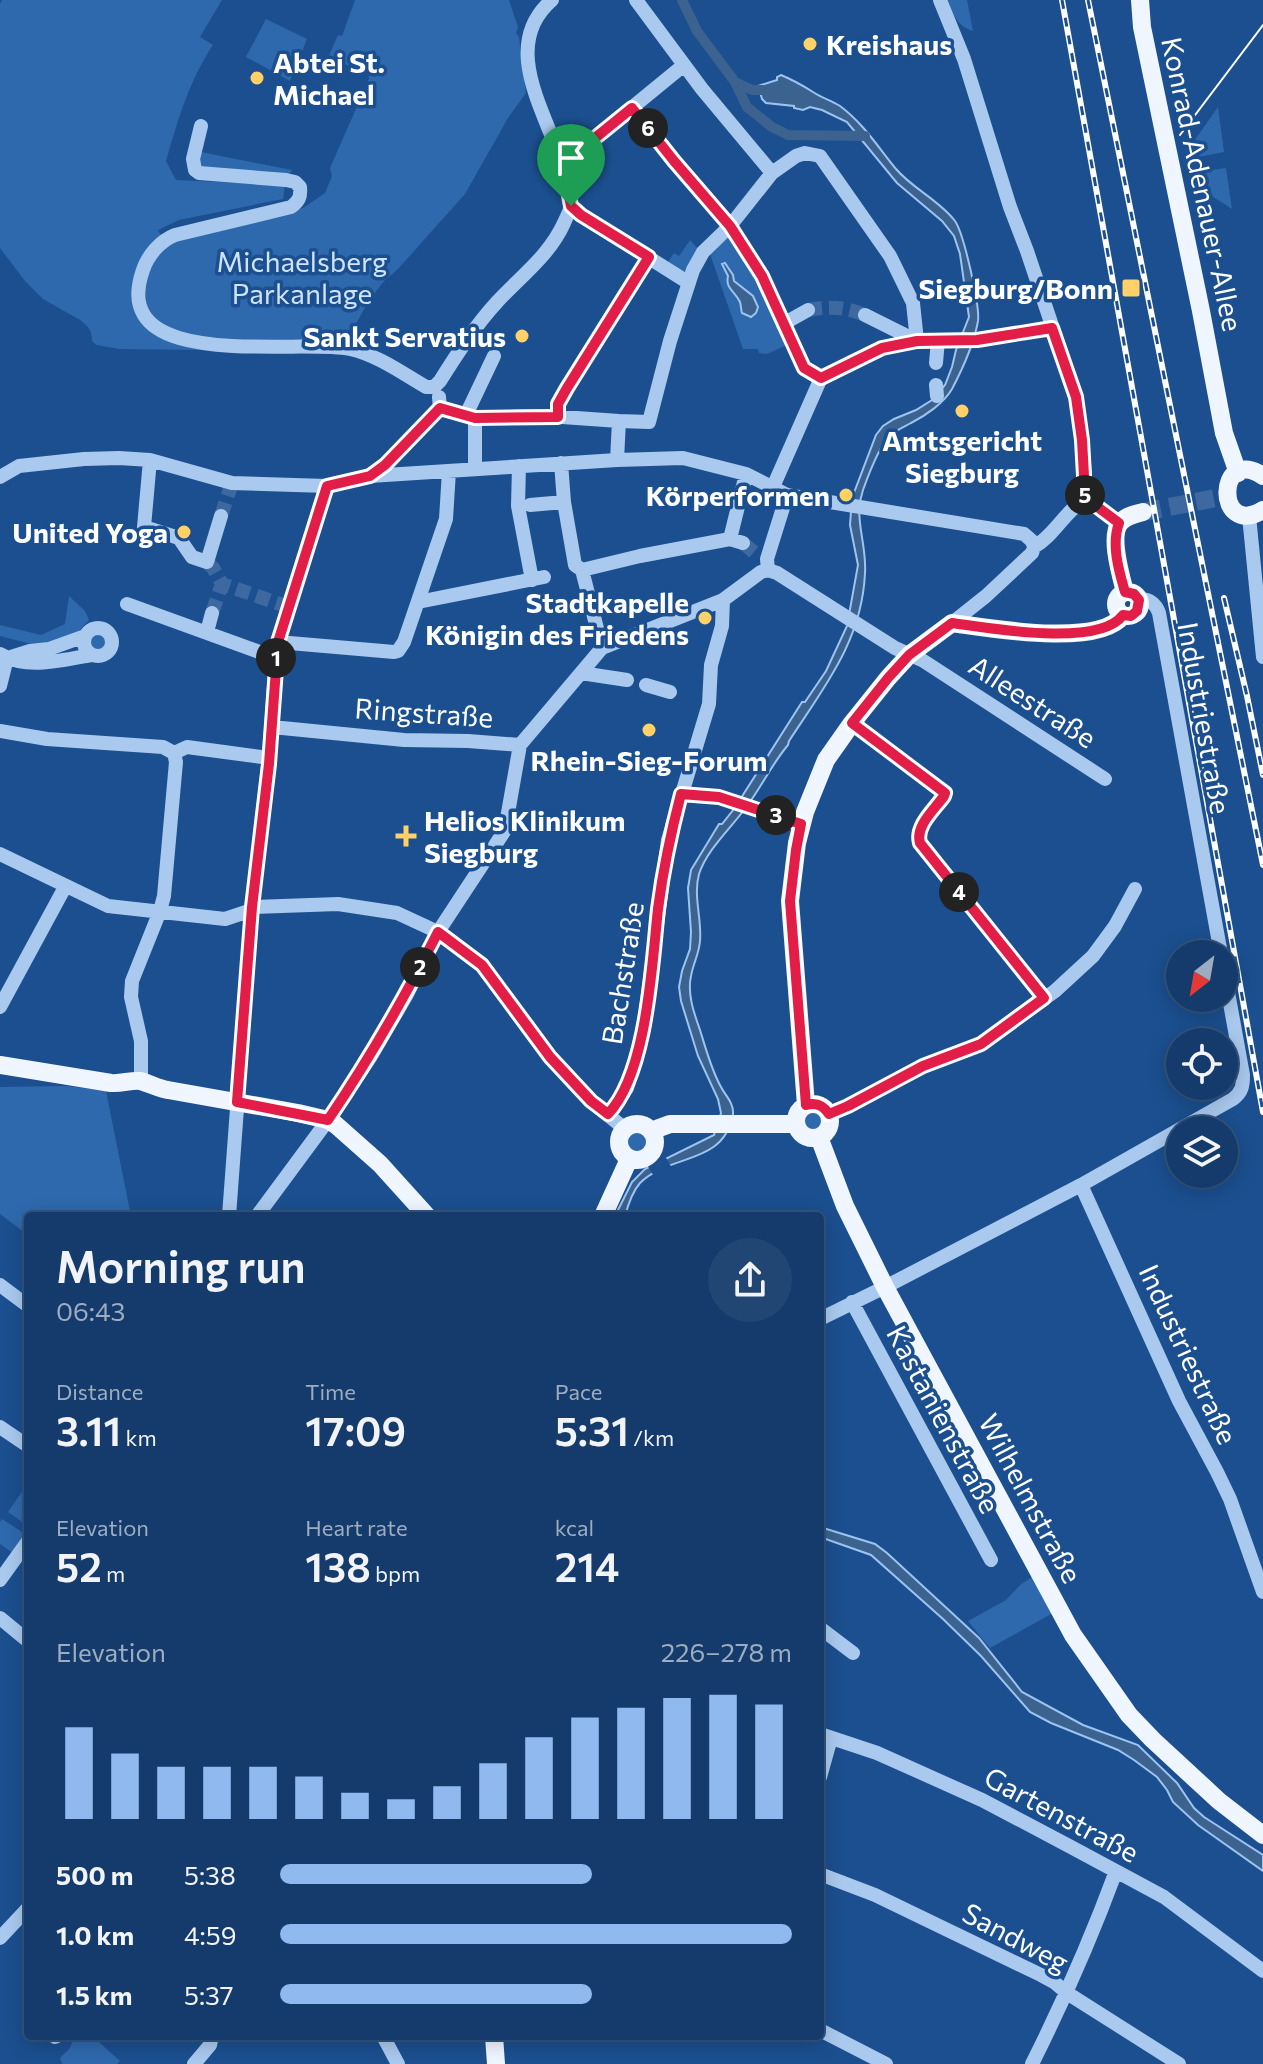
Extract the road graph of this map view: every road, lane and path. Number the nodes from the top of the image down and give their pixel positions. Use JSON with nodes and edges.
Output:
{"nodes":[{"id":1,"x":552,"y":0,"type":"edge"},
{"id":2,"x":636,"y":0,"type":"edge"},
{"id":3,"x":940,"y":0,"type":"edge"},
{"id":4,"x":1140,"y":0,"type":"edge"},
{"id":5,"x":684,"y":65,"type":"junction"},
{"id":6,"x":632,"y":108,"type":"junction"},
{"id":7,"x":201,"y":126,"type":"dead end"},
{"id":8,"x":563,"y":164,"type":"junction"},
{"id":9,"x":772,"y":173,"type":"junction"},
{"id":10,"x":571,"y":206,"type":"junction"},
{"id":11,"x":730,"y":226,"type":"junction"},
{"id":12,"x":649,"y":257,"type":"junction"},
{"id":13,"x":689,"y":283,"type":"junction"},
{"id":14,"x":808,"y":310,"type":"tunnel mouth"},
{"id":15,"x":865,"y":315,"type":"tunnel mouth"},
{"id":16,"x":783,"y":324,"type":"junction"},
{"id":17,"x":1052,"y":328,"type":"junction"},
{"id":18,"x":938,"y":340,"type":"junction"},
{"id":19,"x":917,"y":341,"type":"junction"},
{"id":20,"x":494,"y":356,"type":"dead end"},
{"id":21,"x":936,"y":377,"type":"dead end"},
{"id":22,"x":821,"y":378,"type":"junction"},
{"id":23,"x":440,"y":395,"type":"junction"},
{"id":24,"x":470,"y":416,"type":"junction"},
{"id":25,"x":558,"y":417,"type":"junction"},
{"id":26,"x":619,"y":421,"type":"junction"},
{"id":27,"x":150,"y":460,"type":"junction"},
{"id":28,"x":617,"y":460,"type":"junction"},
{"id":29,"x":561,"y":463,"type":"junction"},
{"id":30,"x":519,"y":466,"type":"junction"},
{"id":31,"x":475,"y":469,"type":"junction"},
{"id":32,"x":449,"y":471,"type":"junction"},
{"id":33,"x":1238,"y":473,"type":"junction"},
{"id":34,"x":746,"y":474,"type":"junction"},
{"id":35,"x":370,"y":476,"type":"junction"},
{"id":36,"x":1263,"y":476,"type":"edge"},
{"id":37,"x":0,"y":477,"type":"edge"},
{"id":38,"x":327,"y":486,"type":"junction"},
{"id":39,"x":773,"y":487,"type":"junction"},
{"id":40,"x":787,"y":495,"type":"junction"},
{"id":41,"x":1087,"y":499,"type":"junction"},
{"id":42,"x":564,"y":502,"type":"junction"},
{"id":43,"x":530,"y":505,"type":"dead end"},
{"id":44,"x":1143,"y":512,"type":"tunnel mouth"},
{"id":45,"x":1256,"y":513,"type":"edge"},
{"id":46,"x":221,"y":516,"type":"tunnel mouth"},
{"id":47,"x":1119,"y":523,"type":"junction"},
{"id":48,"x":1034,"y":547,"type":"junction"},
{"id":49,"x":764,"y":561,"type":"junction"},
{"id":50,"x":582,"y":570,"type":"junction"},
{"id":51,"x":986,"y":596,"type":"junction"},
{"id":52,"x":1132,"y":596,"type":"junction"},
{"id":53,"x":723,"y":600,"type":"junction"},
{"id":54,"x":418,"y":602,"type":"junction"},
{"id":55,"x":127,"y":604,"type":"dead end"},
{"id":56,"x":212,"y":613,"type":"tunnel mouth"},
{"id":57,"x":952,"y":623,"type":"junction"},
{"id":58,"x":991,"y":628,"type":"junction"},
{"id":59,"x":207,"y":632,"type":"junction"},
{"id":60,"x":85,"y":636,"type":"junction"},
{"id":61,"x":278,"y":642,"type":"junction"},
{"id":62,"x":602,"y":648,"type":"junction"},
{"id":63,"x":91,"y":655,"type":"junction"},
{"id":64,"x":909,"y":655,"type":"junction"},
{"id":65,"x":4,"y":656,"type":"edge"},
{"id":66,"x":1263,"y":657,"type":"edge"},
{"id":67,"x":276,"y":658,"type":"junction"},
{"id":68,"x":581,"y":673,"type":"junction"},
{"id":69,"x":627,"y":680,"type":"dead end"},
{"id":70,"x":646,"y":685,"type":"dead end"},
{"id":71,"x":0,"y":686,"type":"edge"},
{"id":72,"x":670,"y":692,"type":"dead end"},
{"id":73,"x":693,"y":699,"type":"dead end"},
{"id":74,"x":709,"y":704,"type":"junction"},
{"id":75,"x":852,"y":723,"type":"junction"},
{"id":76,"x":272,"y":727,"type":"junction"},
{"id":77,"x":0,"y":731,"type":"edge"},
{"id":78,"x":520,"y":745,"type":"junction"},
{"id":79,"x":174,"y":753,"type":"junction"},
{"id":80,"x":269,"y":758,"type":"junction"},
{"id":81,"x":1105,"y":779,"type":"dead end"},
{"id":82,"x":681,"y":794,"type":"junction"},
{"id":83,"x":801,"y":824,"type":"junction"},
{"id":84,"x":0,"y":854,"type":"edge"},
{"id":85,"x":65,"y":887,"type":"junction"},
{"id":86,"x":1135,"y":889,"type":"dead end"},
{"id":87,"x":252,"y":909,"type":"junction"},
{"id":88,"x":160,"y":911,"type":"junction"},
{"id":89,"x":438,"y":932,"type":"junction"},
{"id":90,"x":1218,"y":940,"type":"edge"},
{"id":91,"x":1044,"y":998,"type":"junction"},
{"id":92,"x":0,"y":1007,"type":"edge"},
{"id":93,"x":1232,"y":1012,"type":"edge"},
{"id":94,"x":0,"y":1065,"type":"edge"},
{"id":95,"x":141,"y":1081,"type":"junction"},
{"id":96,"x":237,"y":1102,"type":"junction"},
{"id":97,"x":806,"y":1105,"type":"junction"},
{"id":98,"x":608,"y":1114,"type":"junction"},
{"id":99,"x":829,"y":1114,"type":"junction"},
{"id":100,"x":328,"y":1120,"type":"junction"},
{"id":101,"x":795,"y":1124,"type":"junction"},
{"id":102,"x":625,"y":1129,"type":"junction"},
{"id":103,"x":651,"y":1131,"type":"junction"},
{"id":104,"x":819,"y":1137,"type":"junction"},
{"id":105,"x":629,"y":1159,"type":"junction"},
{"id":106,"x":1081,"y":1185,"type":"junction"},
{"id":107,"x":229,"y":1212,"type":"edge"},
{"id":108,"x":260,"y":1212,"type":"edge"},
{"id":109,"x":423,"y":1212,"type":"edge"},
{"id":110,"x":605,"y":1212,"type":"edge"},
{"id":111,"x":0,"y":1285,"type":"edge"},
{"id":112,"x":885,"y":1287,"type":"junction"},
{"id":113,"x":852,"y":1302,"type":"junction"},
{"id":114,"x":24,"y":1303,"type":"edge"},
{"id":115,"x":824,"y":1317,"type":"edge"},
{"id":116,"x":0,"y":1427,"type":"edge"},
{"id":117,"x":24,"y":1443,"type":"edge"},
{"id":118,"x":24,"y":1547,"type":"edge"},
{"id":119,"x":991,"y":1560,"type":"dead end"},
{"id":120,"x":0,"y":1580,"type":"edge"},
{"id":121,"x":1263,"y":1592,"type":"edge"},
{"id":122,"x":0,"y":1618,"type":"edge"},
{"id":123,"x":824,"y":1631,"type":"edge"},
{"id":124,"x":24,"y":1638,"type":"edge"},
{"id":125,"x":853,"y":1653,"type":"dead end"},
{"id":126,"x":825,"y":1736,"type":"edge"},
{"id":127,"x":1263,"y":1835,"type":"edge"},
{"id":128,"x":1116,"y":1871,"type":"junction"},
{"id":129,"x":824,"y":1876,"type":"edge"},
{"id":130,"x":24,"y":1912,"type":"edge"},
{"id":131,"x":0,"y":1938,"type":"edge"},
{"id":132,"x":1263,"y":1971,"type":"edge"},
{"id":133,"x":1067,"y":1993,"type":"junction"},
{"id":134,"x":824,"y":2032,"type":"edge"},
{"id":135,"x":211,"y":2040,"type":"edge"},
{"id":136,"x":390,"y":2040,"type":"edge"},
{"id":137,"x":494,"y":2040,"type":"edge"},
{"id":138,"x":194,"y":2064,"type":"edge"},
{"id":139,"x":398,"y":2064,"type":"edge"},
{"id":140,"x":496,"y":2064,"type":"edge"},
{"id":141,"x":886,"y":2064,"type":"edge"},
{"id":142,"x":1032,"y":2064,"type":"edge"},
{"id":143,"x":1179,"y":2064,"type":"edge"}],
"edges":[{"from":1,"to":8,"type":"street"},
{"from":2,"to":5,"type":"street"},
{"from":3,"to":17,"type":"street"},
{"from":4,"to":33,"type":"main road","name":"Konrad-Adenauer-Allee"},
{"from":5,"to":6,"type":"street"},
{"from":5,"to":9,"type":"street"},
{"from":6,"to":8,"type":"street"},
{"from":6,"to":11,"type":"street"},
{"from":7,"to":23,"type":"street"},
{"from":8,"to":10,"type":"street"},
{"from":9,"to":11,"type":"street"},
{"from":9,"to":19,"type":"street"},
{"from":10,"to":12,"type":"street"},
{"from":10,"to":23,"type":"street"},
{"from":11,"to":13,"type":"street"},
{"from":11,"to":16,"type":"street"},
{"from":12,"to":13,"type":"street"},
{"from":12,"to":25,"type":"street"},
{"from":13,"to":26,"type":"street"},
{"from":14,"to":16,"type":"street"},
{"from":15,"to":19,"type":"street"},
{"from":16,"to":22,"type":"street"},
{"from":17,"to":18,"type":"street"},
{"from":17,"to":41,"type":"street"},
{"from":18,"to":19,"type":"street"},
{"from":18,"to":21,"type":"street"},
{"from":19,"to":22,"type":"street"},
{"from":20,"to":24,"type":"street"},
{"from":22,"to":39,"type":"street"},
{"from":23,"to":24,"type":"street"},
{"from":23,"to":35,"type":"street"},
{"from":24,"to":25,"type":"street"},
{"from":24,"to":31,"type":"street"},
{"from":25,"to":26,"type":"street"},
{"from":26,"to":28,"type":"street"},
{"from":27,"to":37,"type":"street"},
{"from":27,"to":38,"type":"street"},
{"from":27,"to":46,"type":"street"},
{"from":28,"to":29,"type":"street"},
{"from":28,"to":34,"type":"street"},
{"from":29,"to":30,"type":"street"},
{"from":29,"to":42,"type":"street"},
{"from":30,"to":31,"type":"street"},
{"from":30,"to":54,"type":"street"},
{"from":31,"to":32,"type":"street"},
{"from":32,"to":35,"type":"street"},
{"from":32,"to":54,"type":"street"},
{"from":33,"to":36,"type":"main road"},
{"from":33,"to":45,"type":"main road"},
{"from":34,"to":39,"type":"street"},
{"from":34,"to":50,"type":"street"},
{"from":35,"to":38,"type":"street"},
{"from":38,"to":61,"type":"street"},
{"from":39,"to":40,"type":"street"},
{"from":40,"to":48,"type":"street"},
{"from":40,"to":49,"type":"street"},
{"from":41,"to":47,"type":"street"},
{"from":41,"to":48,"type":"street"},
{"from":42,"to":43,"type":"street"},
{"from":42,"to":50,"type":"street"},
{"from":44,"to":47,"type":"main road"},
{"from":45,"to":66,"type":"street"},
{"from":47,"to":52,"type":"main road"},
{"from":48,"to":51,"type":"street"},
{"from":49,"to":53,"type":"street","name":"Ringstraße"},
{"from":49,"to":64,"type":"street","name":"Alleestraße"},
{"from":50,"to":62,"type":"street"},
{"from":51,"to":57,"type":"street"},
{"from":51,"to":58,"type":"street"},
{"from":52,"to":58,"type":"main road"},
{"from":52,"to":90,"type":"street","name":"Industriestraße"},
{"from":53,"to":62,"type":"street","name":"Ringstraße"},
{"from":53,"to":74,"type":"street","name":"Bachstraße"},
{"from":54,"to":61,"type":"street"},
{"from":55,"to":59,"type":"street"},
{"from":56,"to":59,"type":"street"},
{"from":57,"to":58,"type":"main road"},
{"from":57,"to":64,"type":"main road"},
{"from":59,"to":67,"type":"street"},
{"from":60,"to":63,"type":"street"},
{"from":60,"to":63,"type":"street"},
{"from":60,"to":65,"type":"street"},
{"from":61,"to":67,"type":"street"},
{"from":62,"to":68,"type":"street","name":"Ringstraße"},
{"from":63,"to":65,"type":"street"},
{"from":64,"to":75,"type":"main road"},
{"from":64,"to":81,"type":"street","name":"Alleestraße"},
{"from":65,"to":71,"type":"street"},
{"from":67,"to":76,"type":"street"},
{"from":68,"to":69,"type":"street"},
{"from":68,"to":78,"type":"street","name":"Ringstraße"},
{"from":70,"to":72,"type":"street"},
{"from":73,"to":74,"type":"street"},
{"from":74,"to":82,"type":"street","name":"Bachstraße"},
{"from":75,"to":83,"type":"main road"},
{"from":75,"to":91,"type":"street"},
{"from":76,"to":78,"type":"street","name":"Ringstraße"},
{"from":76,"to":80,"type":"street"},
{"from":77,"to":79,"type":"street"},
{"from":78,"to":89,"type":"street"},
{"from":79,"to":80,"type":"street"},
{"from":79,"to":88,"type":"street"},
{"from":80,"to":87,"type":"street"},
{"from":82,"to":83,"type":"street"},
{"from":82,"to":98,"type":"street","name":"Bachstraße"},
{"from":83,"to":97,"type":"main road"},
{"from":84,"to":85,"type":"street"},
{"from":85,"to":88,"type":"street"},
{"from":85,"to":92,"type":"street"},
{"from":86,"to":91,"type":"street"},
{"from":87,"to":88,"type":"street"},
{"from":87,"to":89,"type":"street"},
{"from":87,"to":96,"type":"street"},
{"from":88,"to":95,"type":"street"},
{"from":89,"to":98,"type":"street"},
{"from":89,"to":100,"type":"street"},
{"from":91,"to":99,"type":"street"},
{"from":93,"to":106,"type":"street"},
{"from":94,"to":95,"type":"main road"},
{"from":95,"to":96,"type":"main road"},
{"from":96,"to":100,"type":"main road"},
{"from":96,"to":107,"type":"street"},
{"from":97,"to":99,"type":"main road"},
{"from":97,"to":101,"type":"main road"},
{"from":98,"to":102,"type":"street"},
{"from":99,"to":104,"type":"main road"},
{"from":100,"to":108,"type":"street"},
{"from":100,"to":109,"type":"main road"},
{"from":101,"to":103,"type":"main road"},
{"from":101,"to":104,"type":"main road"},
{"from":102,"to":103,"type":"main road"},
{"from":102,"to":105,"type":"main road"},
{"from":103,"to":105,"type":"main road"},
{"from":104,"to":112,"type":"main road","name":"Wilhelmstraße"},
{"from":105,"to":110,"type":"main road"},
{"from":106,"to":112,"type":"street"},
{"from":106,"to":121,"type":"street","name":"Industriestraße"},
{"from":111,"to":114,"type":"street"},
{"from":112,"to":113,"type":"street"},
{"from":112,"to":127,"type":"main road","name":"Wilhelmstraße"},
{"from":113,"to":115,"type":"street"},
{"from":113,"to":119,"type":"street","name":"Kastanienstraße"},
{"from":116,"to":117,"type":"street"},
{"from":118,"to":120,"type":"street"},
{"from":122,"to":124,"type":"street"},
{"from":123,"to":125,"type":"street"},
{"from":126,"to":128,"type":"street","name":"Gartenstraße"},
{"from":128,"to":132,"type":"street","name":"Gartenstraße"},
{"from":128,"to":133,"type":"street"},
{"from":129,"to":133,"type":"street","name":"Sandweg"},
{"from":130,"to":131,"type":"street"},
{"from":133,"to":142,"type":"street"},
{"from":133,"to":143,"type":"street","name":"Sandweg"},
{"from":134,"to":141,"type":"street"},
{"from":135,"to":138,"type":"street"},
{"from":136,"to":139,"type":"street"},
{"from":137,"to":140,"type":"main road"}]}
